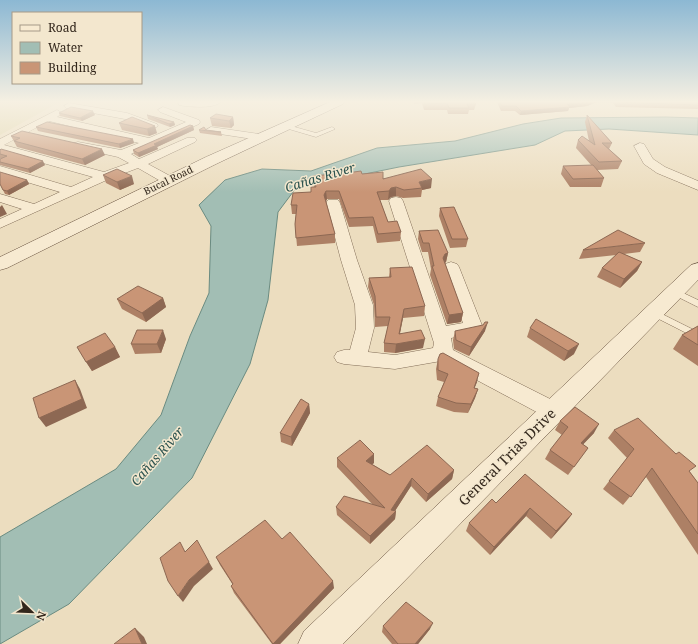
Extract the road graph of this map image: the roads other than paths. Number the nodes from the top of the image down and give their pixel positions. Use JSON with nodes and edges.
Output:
{"nodes":[{"id":1,"x":22,"y":132,"type":"joint"},
{"id":2,"x":107,"y":132,"type":"edge"},
{"id":3,"x":225,"y":132,"type":"edge"},
{"id":4,"x":270,"y":132,"type":"edge"},
{"id":5,"x":303,"y":132,"type":"edge"},
{"id":6,"x":324,"y":132,"type":"edge"},
{"id":7,"x":171,"y":133,"type":"edge"},
{"id":8,"x":37,"y":135,"type":"edge"},
{"id":9,"x":259,"y":137,"type":"junction"},
{"id":10,"x":191,"y":140,"type":"dead end"},
{"id":11,"x":68,"y":142,"type":"edge"},
{"id":12,"x":150,"y":142,"type":"junction"},
{"id":13,"x":0,"y":143,"type":"edge"},
{"id":14,"x":640,"y":146,"type":"dead end"},
{"id":15,"x":0,"y":147,"type":"edge"},
{"id":16,"x":122,"y":154,"type":"junction"},
{"id":17,"x":137,"y":164,"type":"junction"},
{"id":18,"x":0,"y":170,"type":"edge"},
{"id":19,"x":105,"y":176,"type":"junction"},
{"id":20,"x":168,"y":180,"type":"junction"},
{"id":21,"x":698,"y":186,"type":"edge"},
{"id":22,"x":71,"y":191,"type":"junction"},
{"id":23,"x":0,"y":198,"type":"edge"},
{"id":24,"x":396,"y":201,"type":"dead end"},
{"id":25,"x":333,"y":203,"type":"dead end"},
{"id":26,"x":34,"y":208,"type":"junction"},
{"id":27,"x":0,"y":224,"type":"edge"},
{"id":28,"x":0,"y":264,"type":"edge"},
{"id":29,"x":451,"y":266,"type":"dead end"},
{"id":30,"x":698,"y":270,"type":"edge"},
{"id":31,"x":687,"y":298,"type":"edge"},
{"id":32,"x":654,"y":313,"type":"junction"},
{"id":33,"x":440,"y":333,"type":"junction"},
{"id":34,"x":698,"y":336,"type":"edge"},
{"id":35,"x":443,"y":354,"type":"junction"},
{"id":36,"x":554,"y":411,"type":"junction"},
{"id":37,"x":317,"y":644,"type":"edge"}],
"edges":[{"from":1,"to":8,"type":"street"},
{"from":1,"to":13,"type":"street"},
{"from":2,"to":12,"type":"street"},
{"from":3,"to":9,"type":"street"},
{"from":4,"to":9,"type":"street","name":"Bucal Road"},
{"from":5,"to":6,"type":"lane"},
{"from":7,"to":12,"type":"street"},
{"from":9,"to":20,"type":"street","name":"Bucal Road"},
{"from":10,"to":17,"type":"street"},
{"from":11,"to":16,"type":"street"},
{"from":12,"to":16,"type":"street"},
{"from":14,"to":21,"type":"street"},
{"from":15,"to":19,"type":"street"},
{"from":16,"to":17,"type":"street"},
{"from":17,"to":19,"type":"street"},
{"from":17,"to":20,"type":"street"},
{"from":18,"to":22,"type":"street"},
{"from":19,"to":22,"type":"street"},
{"from":20,"to":28,"type":"street","name":"Bucal Road"},
{"from":22,"to":26,"type":"street"},
{"from":23,"to":26,"type":"street"},
{"from":24,"to":33,"type":"street"},
{"from":25,"to":35,"type":"street"},
{"from":26,"to":27,"type":"street"},
{"from":29,"to":33,"type":"street"},
{"from":30,"to":31,"type":"street","name":"General Trias Drive"},
{"from":31,"to":32,"type":"street","name":"General Trias Drive"},
{"from":32,"to":34,"type":"lane"},
{"from":32,"to":36,"type":"street","name":"General Trias Drive"},
{"from":33,"to":35,"type":"street"},
{"from":35,"to":36,"type":"street"},
{"from":36,"to":37,"type":"street","name":"General Trias Drive"}]}
